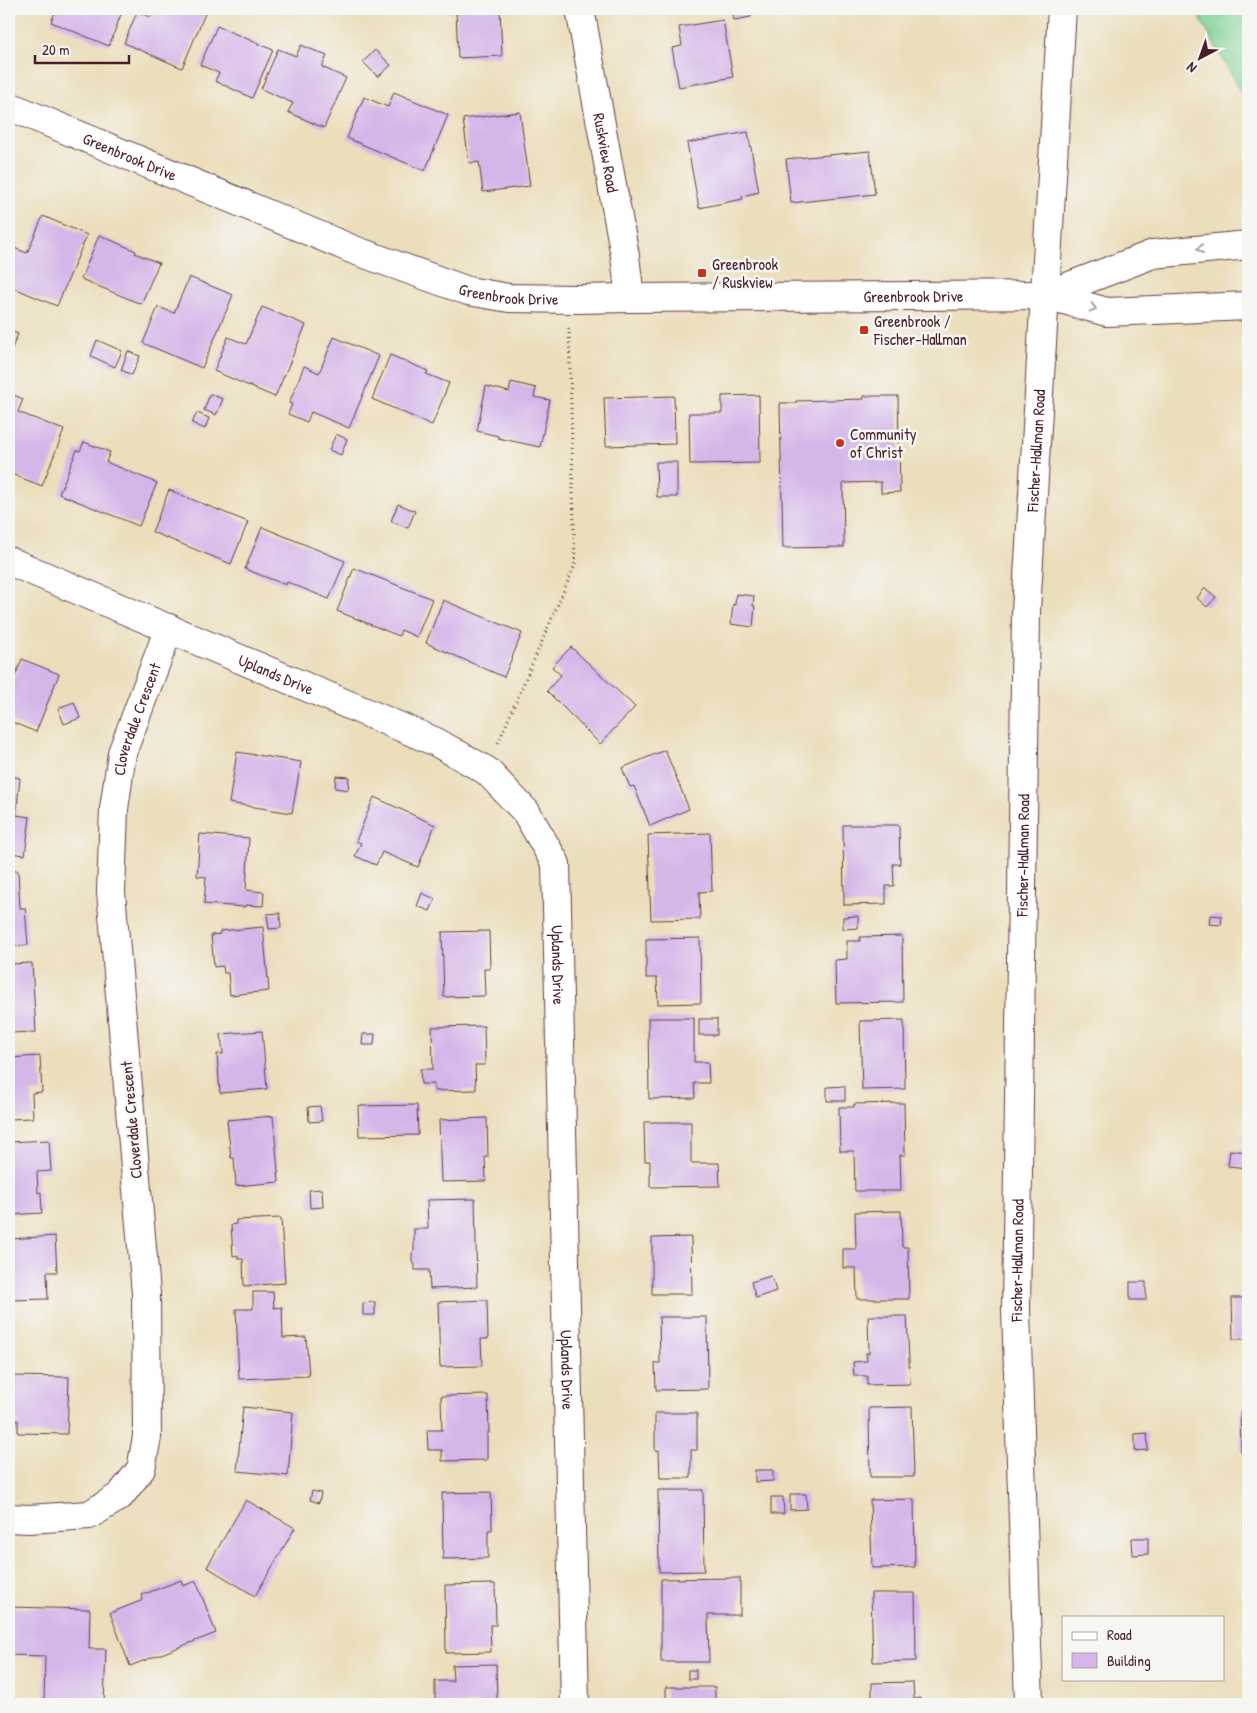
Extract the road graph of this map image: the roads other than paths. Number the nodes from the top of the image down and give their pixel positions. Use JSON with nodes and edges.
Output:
{"nodes":[{"id":1,"x":580,"y":9,"type":"edge"},
{"id":2,"x":1062,"y":9,"type":"edge"},
{"id":3,"x":9,"y":106,"type":"edge"},
{"id":4,"x":1248,"y":245,"type":"edge"},
{"id":5,"x":1046,"y":296,"type":"junction"},
{"id":6,"x":630,"y":298,"type":"junction"},
{"id":7,"x":1248,"y":306,"type":"edge"},
{"id":8,"x":9,"y":561,"type":"edge"},
{"id":9,"x":169,"y":628,"type":"junction"},
{"id":10,"x":9,"y":1518,"type":"edge"},
{"id":11,"x":575,"y":1704,"type":"edge"},
{"id":12,"x":1029,"y":1704,"type":"edge"}],
"edges":[{"from":1,"to":6,"type":"main road","name":"Ruskview Road"},
{"from":2,"to":5,"type":"main road","name":"Fischer-Hallman Road"},
{"from":3,"to":6,"type":"main road","name":"Greenbrook Drive"},
{"from":4,"to":5,"type":"main road","one_way":true},
{"from":5,"to":6,"type":"main road","name":"Greenbrook Drive"},
{"from":5,"to":7,"type":"main road","one_way":true},
{"from":5,"to":12,"type":"main road","name":"Fischer-Hallman Road"},
{"from":8,"to":9,"type":"main road","name":"Uplands Drive"},
{"from":9,"to":10,"type":"main road","name":"Cloverdale Crescent"},
{"from":9,"to":11,"type":"main road","name":"Uplands Drive"}]}
